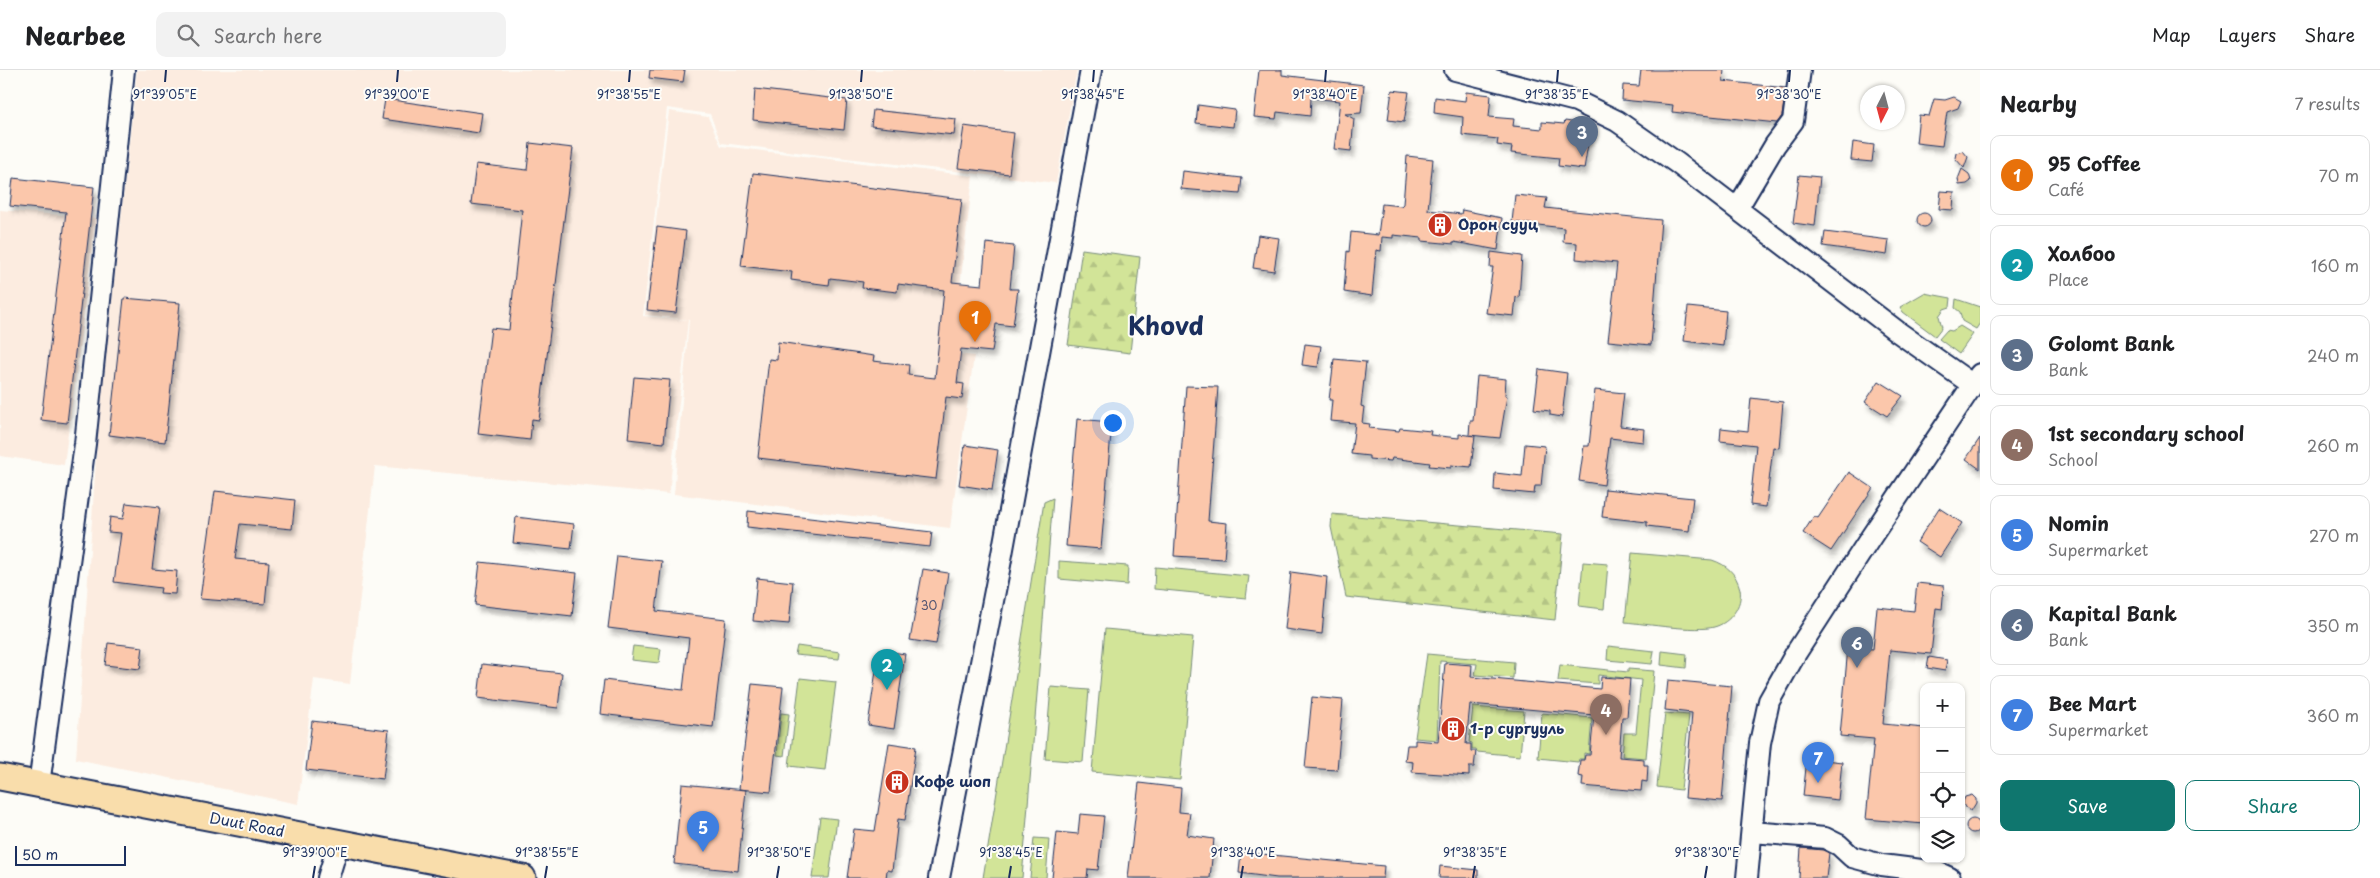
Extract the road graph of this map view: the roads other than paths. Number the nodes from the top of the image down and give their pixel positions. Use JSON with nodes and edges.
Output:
{"nodes":[{"id":1,"x":124,"y":70,"type":"edge"},
{"id":2,"x":1090,"y":70,"type":"edge"},
{"id":3,"x":1455,"y":70,"type":"edge"},
{"id":4,"x":1800,"y":70,"type":"edge"},
{"id":5,"x":1738,"y":209,"type":"junction"},
{"id":6,"x":1977,"y":381,"type":"edge"},
{"id":7,"x":0,"y":777,"type":"edge"},
{"id":8,"x":39,"y":785,"type":"junction"},
{"id":9,"x":1752,"y":832,"type":"junction"},
{"id":10,"x":338,"y":842,"type":"junction"},
{"id":11,"x":328,"y":878,"type":"edge"},
{"id":12,"x":523,"y":878,"type":"edge"},
{"id":13,"x":939,"y":878,"type":"edge"},
{"id":14,"x":1747,"y":878,"type":"edge"},
{"id":15,"x":1950,"y":878,"type":"edge"}],
"edges":[{"from":1,"to":8,"type":"street"},
{"from":2,"to":13,"type":"street"},
{"from":3,"to":5,"type":"street"},
{"from":4,"to":5,"type":"street"},
{"from":5,"to":6,"type":"street"},
{"from":6,"to":9,"type":"street"},
{"from":7,"to":8,"type":"main road","name":"Duut Road"},
{"from":8,"to":10,"type":"main road","name":"Duut Road"},
{"from":9,"to":14,"type":"street"},
{"from":9,"to":15,"type":"street"},
{"from":10,"to":11,"type":"street"},
{"from":10,"to":12,"type":"main road","name":"Duut Road"}]}
